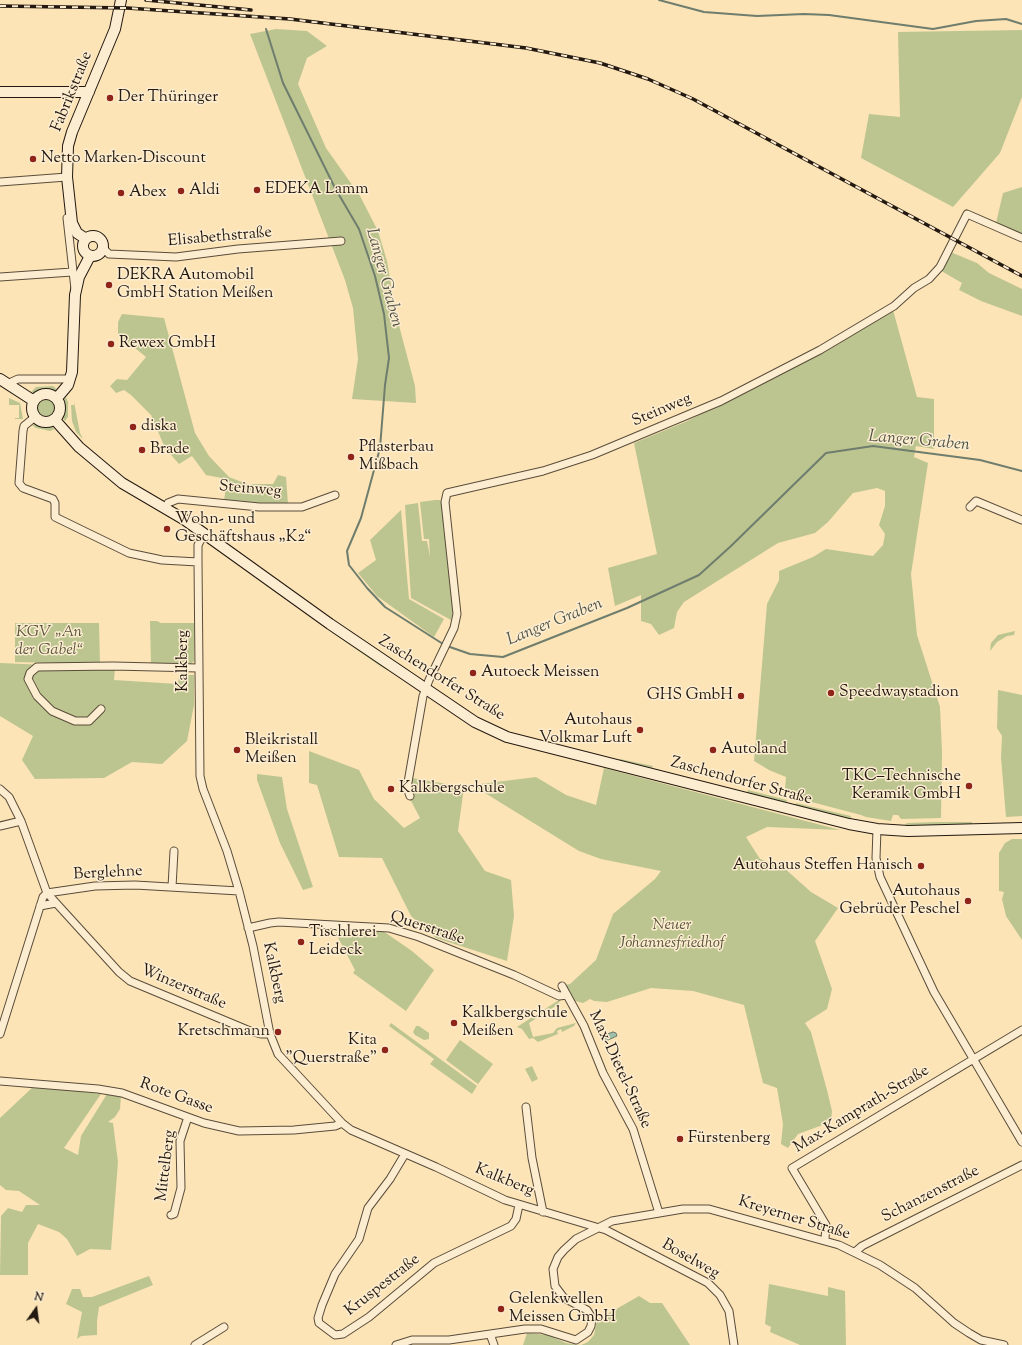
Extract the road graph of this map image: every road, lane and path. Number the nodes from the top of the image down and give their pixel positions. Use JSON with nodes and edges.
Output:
{"nodes":[{"id":1,"x":121,"y":0,"type":"edge"},
{"id":2,"x":1,"y":92,"type":"edge"},
{"id":3,"x":89,"y":92,"type":"junction"},
{"id":4,"x":68,"y":179,"type":"junction"},
{"id":5,"x":0,"y":182,"type":"edge"},
{"id":6,"x":1022,"y":238,"type":"edge"},
{"id":7,"x":86,"y":239,"type":"junction"},
{"id":8,"x":341,"y":241,"type":"dead end"},
{"id":9,"x":103,"y":248,"type":"junction"},
{"id":10,"x":90,"y":256,"type":"junction"},
{"id":11,"x":72,"y":272,"type":"junction"},
{"id":12,"x":0,"y":277,"type":"edge"},
{"id":13,"x":76,"y":291,"type":"junction"},
{"id":14,"x":70,"y":379,"type":"junction"},
{"id":15,"x":3,"y":382,"type":"edge"},
{"id":16,"x":57,"y":398,"type":"junction"},
{"id":17,"x":34,"y":401,"type":"junction"},
{"id":18,"x":35,"y":417,"type":"junction"},
{"id":19,"x":55,"y":420,"type":"junction"},
{"id":20,"x":335,"y":495,"type":"dead end"},
{"id":21,"x":970,"y":507,"type":"dead end"},
{"id":22,"x":164,"y":508,"type":"junction"},
{"id":23,"x":1022,"y":520,"type":"edge"},
{"id":24,"x":204,"y":534,"type":"junction"},
{"id":25,"x":198,"y":562,"type":"junction"},
{"id":26,"x":198,"y":668,"type":"junction"},
{"id":27,"x":425,"y":689,"type":"junction"},
{"id":28,"x":101,"y":709,"type":"dead end"},
{"id":29,"x":0,"y":788,"type":"edge"},
{"id":30,"x":410,"y":796,"type":"dead end"},
{"id":31,"x":21,"y":821,"type":"junction"},
{"id":32,"x":0,"y":826,"type":"edge"},
{"id":33,"x":1022,"y":828,"type":"edge"},
{"id":34,"x":877,"y":829,"type":"junction"},
{"id":35,"x":174,"y":852,"type":"dead end"},
{"id":36,"x":172,"y":887,"type":"junction"},
{"id":37,"x":239,"y":891,"type":"junction"},
{"id":38,"x":47,"y":893,"type":"junction"},
{"id":39,"x":56,"y":902,"type":"junction"},
{"id":40,"x":40,"y":906,"type":"junction"},
{"id":41,"x":248,"y":928,"type":"junction"},
{"id":42,"x":562,"y":986,"type":"dead end"},
{"id":43,"x":567,"y":995,"type":"junction"},
{"id":44,"x":1022,"y":1030,"type":"edge"},
{"id":45,"x":0,"y":1034,"type":"edge"},
{"id":46,"x":270,"y":1034,"type":"junction"},
{"id":47,"x":974,"y":1060,"type":"junction"},
{"id":48,"x":0,"y":1081,"type":"edge"},
{"id":49,"x":526,"y":1107,"type":"dead end"},
{"id":50,"x":188,"y":1117,"type":"junction"},
{"id":51,"x":342,"y":1123,"type":"junction"},
{"id":52,"x":1022,"y":1142,"type":"edge"},
{"id":53,"x":405,"y":1154,"type":"junction"},
{"id":54,"x":1022,"y":1165,"type":"edge"},
{"id":55,"x":519,"y":1205,"type":"junction"},
{"id":56,"x":543,"y":1212,"type":"junction"},
{"id":57,"x":659,"y":1213,"type":"junction"},
{"id":58,"x":171,"y":1215,"type":"dead end"},
{"id":59,"x":598,"y":1227,"type":"junction"},
{"id":60,"x":825,"y":1239,"type":"junction"},
{"id":61,"x":855,"y":1252,"type":"junction"},
{"id":62,"x":224,"y":1326,"type":"dead end"},
{"id":63,"x":490,"y":1334,"type":"junction"},
{"id":64,"x":195,"y":1345,"type":"edge"},
{"id":65,"x":396,"y":1345,"type":"edge"},
{"id":66,"x":494,"y":1345,"type":"edge"},
{"id":67,"x":734,"y":1345,"type":"edge"},
{"id":68,"x":1004,"y":1345,"type":"edge"}],
"edges":[{"from":1,"to":3,"type":"street","name":"Fabrikstraße"},
{"from":2,"to":3,"type":"street"},
{"from":3,"to":4,"type":"street","name":"Fabrikstraße"},
{"from":4,"to":5,"type":"street"},
{"from":4,"to":7,"type":"street","name":"Fabrikstraße"},
{"from":4,"to":11,"type":"street"},
{"from":6,"to":27,"type":"street","name":"Steinweg"},
{"from":7,"to":9,"type":"street"},
{"from":7,"to":10,"type":"street"},
{"from":8,"to":9,"type":"street","name":"Elisabethstraße"},
{"from":9,"to":10,"type":"street"},
{"from":10,"to":13,"type":"street"},
{"from":11,"to":12,"type":"street"},
{"from":11,"to":13,"type":"street"},
{"from":13,"to":14,"type":"street"},
{"from":14,"to":15,"type":"street"},
{"from":14,"to":16,"type":"street"},
{"from":15,"to":17,"type":"street"},
{"from":16,"to":17,"type":"street"},
{"from":16,"to":19,"type":"street"},
{"from":17,"to":18,"type":"street"},
{"from":18,"to":19,"type":"street"},
{"from":18,"to":25,"type":"street"},
{"from":19,"to":22,"type":"street","name":"Zaschendorfer Straße"},
{"from":20,"to":22,"type":"street","name":"Steinweg"},
{"from":21,"to":23,"type":"street"},
{"from":22,"to":24,"type":"street","name":"Zaschendorfer Straße"},
{"from":24,"to":25,"type":"street","name":"Kalkberg"},
{"from":24,"to":27,"type":"street","name":"Zaschendorfer Straße"},
{"from":25,"to":26,"type":"street","name":"Kalkberg"},
{"from":26,"to":28,"type":"street"},
{"from":26,"to":37,"type":"street","name":"Kalkberg"},
{"from":27,"to":30,"type":"street"},
{"from":27,"to":34,"type":"street","name":"Zaschendorfer Straße"},
{"from":29,"to":31,"type":"street"},
{"from":31,"to":32,"type":"street"},
{"from":31,"to":38,"type":"street"},
{"from":33,"to":34,"type":"street","name":"Zaschendorfer Straße"},
{"from":34,"to":47,"type":"street"},
{"from":35,"to":36,"type":"street"},
{"from":36,"to":37,"type":"street","name":"Berglehne"},
{"from":36,"to":38,"type":"street","name":"Berglehne"},
{"from":37,"to":41,"type":"street","name":"Kalkberg"},
{"from":38,"to":39,"type":"street","name":"Winzerstraße"},
{"from":38,"to":40,"type":"street"},
{"from":39,"to":40,"type":"street"},
{"from":39,"to":46,"type":"street","name":"Winzerstraße"},
{"from":40,"to":45,"type":"street"},
{"from":41,"to":43,"type":"street","name":"Querstraße"},
{"from":41,"to":46,"type":"street","name":"Kalkberg"},
{"from":42,"to":43,"type":"street","name":"Max-Dietel-Straße"},
{"from":43,"to":57,"type":"street","name":"Max-Dietel-Straße"},
{"from":44,"to":47,"type":"street"},
{"from":46,"to":51,"type":"street","name":"Kalkberg"},
{"from":47,"to":52,"type":"street"},
{"from":47,"to":60,"type":"street","name":"Max-Kamprath-Straße"},
{"from":48,"to":50,"type":"street","name":"Rote Gasse"},
{"from":49,"to":56,"type":"street"},
{"from":50,"to":51,"type":"street","name":"Rote Gasse"},
{"from":50,"to":58,"type":"street","name":"Mittelberg"},
{"from":51,"to":53,"type":"street","name":"Kalkberg"},
{"from":53,"to":55,"type":"street","name":"Kalkberg"},
{"from":53,"to":55,"type":"street","name":"Kruspestraße"},
{"from":54,"to":61,"type":"street","name":"Schanzenstraße"},
{"from":55,"to":56,"type":"street","name":"Kalkberg"},
{"from":56,"to":59,"type":"street","name":"Kalkberg"},
{"from":57,"to":59,"type":"street","name":"Kreyerner Straße"},
{"from":57,"to":60,"type":"street","name":"Kreyerner Straße"},
{"from":59,"to":63,"type":"street","name":"Kreyerner Straße"},
{"from":59,"to":67,"type":"street","name":"Boselweg"},
{"from":60,"to":61,"type":"street","name":"Kreyerner Straße"},
{"from":61,"to":68,"type":"street","name":"Kreyerner Straße"},
{"from":62,"to":64,"type":"street"},
{"from":63,"to":65,"type":"street"},
{"from":63,"to":66,"type":"street"}]}
